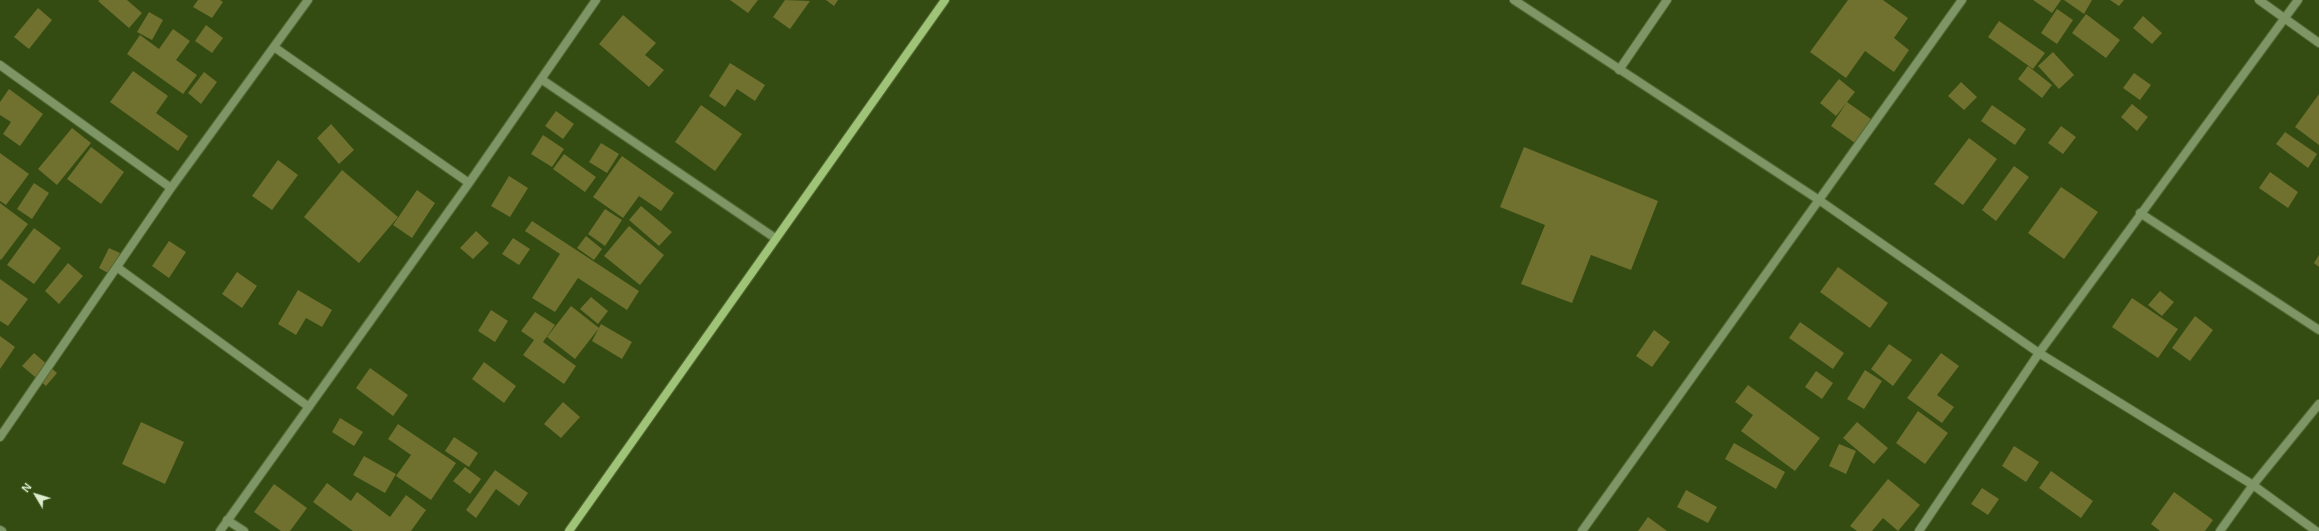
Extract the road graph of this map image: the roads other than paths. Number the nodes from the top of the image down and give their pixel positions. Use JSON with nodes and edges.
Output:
{"nodes":[{"id":1,"x":308,"y":0,"type":"edge"},
{"id":2,"x":596,"y":0,"type":"edge"},
{"id":3,"x":945,"y":0,"type":"edge"},
{"id":4,"x":1514,"y":0,"type":"edge"},
{"id":5,"x":1667,"y":0,"type":"edge"},
{"id":6,"x":1962,"y":0,"type":"edge"},
{"id":7,"x":2259,"y":0,"type":"edge"},
{"id":8,"x":2298,"y":0,"type":"edge"},
{"id":9,"x":2284,"y":18,"type":"junction"},
{"id":10,"x":2319,"y":43,"type":"edge"},
{"id":11,"x":274,"y":47,"type":"junction"},
{"id":12,"x":0,"y":65,"type":"edge"},
{"id":13,"x":1619,"y":70,"type":"junction"},
{"id":14,"x":541,"y":79,"type":"junction"},
{"id":15,"x":469,"y":183,"type":"junction"},
{"id":16,"x":171,"y":188,"type":"junction"},
{"id":17,"x":1819,"y":200,"type":"junction"},
{"id":18,"x":2140,"y":213,"type":"junction"},
{"id":19,"x":775,"y":238,"type":"junction"},
{"id":20,"x":118,"y":268,"type":"junction"},
{"id":21,"x":2319,"y":330,"type":"edge"},
{"id":22,"x":2040,"y":353,"type":"junction"},
{"id":23,"x":2319,"y":404,"type":"edge"},
{"id":24,"x":309,"y":407,"type":"junction"},
{"id":25,"x":0,"y":437,"type":"edge"},
{"id":26,"x":2253,"y":485,"type":"junction"},
{"id":27,"x":227,"y":520,"type":"junction"},
{"id":28,"x":220,"y":531,"type":"edge"},
{"id":29,"x":244,"y":531,"type":"edge"},
{"id":30,"x":569,"y":531,"type":"edge"},
{"id":31,"x":1582,"y":531,"type":"edge"},
{"id":32,"x":1919,"y":531,"type":"edge"},
{"id":33,"x":2220,"y":531,"type":"edge"},
{"id":34,"x":2316,"y":531,"type":"edge"}],
"edges":[{"from":1,"to":11,"type":"street"},
{"from":2,"to":14,"type":"street"},
{"from":3,"to":19,"type":"main road"},
{"from":4,"to":13,"type":"street"},
{"from":5,"to":13,"type":"street"},
{"from":6,"to":17,"type":"street"},
{"from":7,"to":9,"type":"street"},
{"from":8,"to":9,"type":"street"},
{"from":9,"to":10,"type":"street"},
{"from":9,"to":18,"type":"street"},
{"from":11,"to":15,"type":"street"},
{"from":11,"to":16,"type":"street"},
{"from":12,"to":16,"type":"street"},
{"from":13,"to":17,"type":"street"},
{"from":14,"to":15,"type":"street"},
{"from":14,"to":19,"type":"street"},
{"from":15,"to":24,"type":"street"},
{"from":16,"to":20,"type":"street"},
{"from":17,"to":22,"type":"street"},
{"from":17,"to":31,"type":"street"},
{"from":18,"to":21,"type":"street"},
{"from":18,"to":22,"type":"street"},
{"from":19,"to":30,"type":"main road"},
{"from":20,"to":24,"type":"street"},
{"from":20,"to":25,"type":"street"},
{"from":22,"to":26,"type":"street"},
{"from":22,"to":32,"type":"street"},
{"from":23,"to":26,"type":"street"},
{"from":24,"to":27,"type":"street"},
{"from":26,"to":33,"type":"street"},
{"from":26,"to":34,"type":"street"},
{"from":27,"to":28,"type":"street"},
{"from":27,"to":29,"type":"street"}]}
